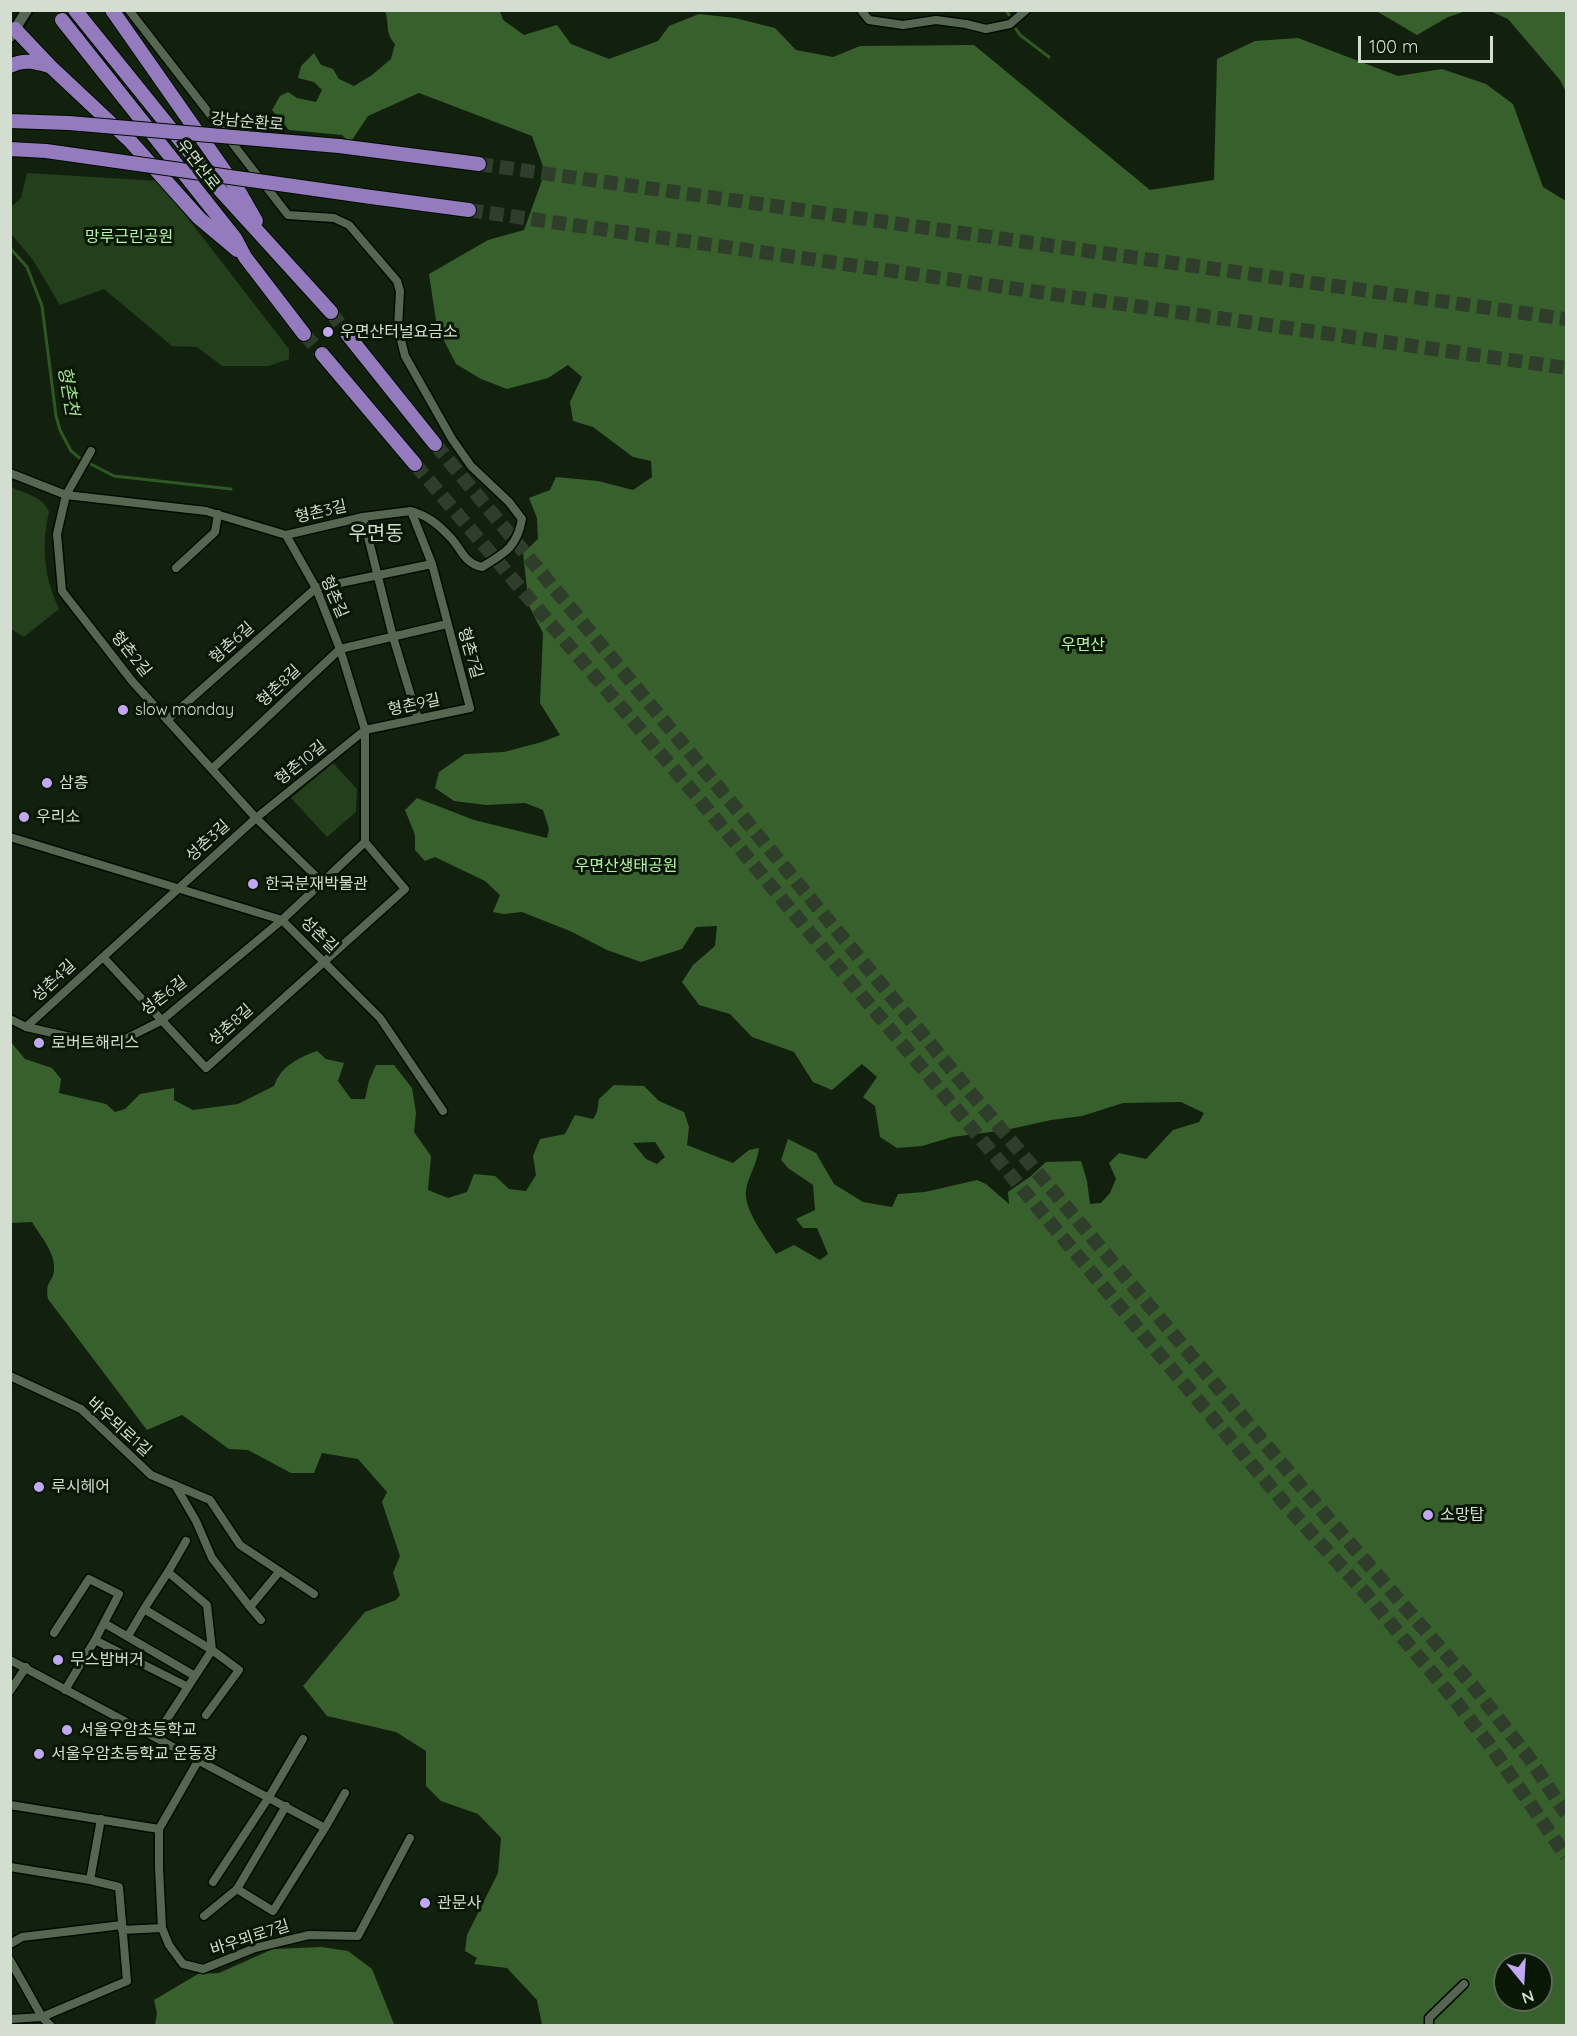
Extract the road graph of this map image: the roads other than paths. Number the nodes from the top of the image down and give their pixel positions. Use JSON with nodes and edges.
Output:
{"nodes":[{"id":1,"x":27,"y":10,"type":"edge"},
{"id":2,"x":75,"y":10,"type":"edge"},
{"id":3,"x":112,"y":10,"type":"edge"},
{"id":4,"x":129,"y":10,"type":"edge"},
{"id":5,"x":861,"y":10,"type":"edge"},
{"id":6,"x":1026,"y":10,"type":"edge"},
{"id":7,"x":62,"y":20,"type":"dead end"},
{"id":8,"x":13,"y":33,"type":"edge"},
{"id":9,"x":10,"y":66,"type":"edge"},
{"id":10,"x":50,"y":66,"type":"junction"},
{"id":11,"x":10,"y":121,"type":"edge"},
{"id":12,"x":10,"y":149,"type":"edge"},
{"id":13,"x":479,"y":164,"type":"tunnel mouth"},
{"id":14,"x":469,"y":210,"type":"tunnel mouth"},
{"id":15,"x":267,"y":242,"type":"junction"},
{"id":16,"x":245,"y":257,"type":"junction"},
{"id":17,"x":331,"y":312,"type":"tunnel mouth"},
{"id":18,"x":304,"y":334,"type":"tunnel mouth"},
{"id":19,"x":348,"y":334,"type":"tunnel mouth"},
{"id":20,"x":322,"y":354,"type":"tunnel mouth"},
{"id":21,"x":435,"y":444,"type":"tunnel mouth"},
{"id":22,"x":92,"y":451,"type":"dead end"},
{"id":23,"x":415,"y":464,"type":"tunnel mouth"},
{"id":24,"x":10,"y":473,"type":"edge"},
{"id":25,"x":66,"y":495,"type":"junction"},
{"id":26,"x":411,"y":511,"type":"junction"},
{"id":27,"x":218,"y":514,"type":"junction"},
{"id":28,"x":363,"y":517,"type":"junction"},
{"id":29,"x":286,"y":535,"type":"junction"},
{"id":30,"x":432,"y":564,"type":"junction"},
{"id":31,"x":176,"y":568,"type":"dead end"},
{"id":32,"x":377,"y":575,"type":"junction"},
{"id":33,"x":316,"y":588,"type":"junction"},
{"id":34,"x":447,"y":624,"type":"junction"},
{"id":35,"x":393,"y":637,"type":"junction"},
{"id":36,"x":340,"y":649,"type":"junction"},
{"id":37,"x":470,"y":708,"type":"joint"},
{"id":38,"x":418,"y":719,"type":"junction"},
{"id":39,"x":167,"y":720,"type":"junction"},
{"id":40,"x":365,"y":730,"type":"junction"},
{"id":41,"x":212,"y":769,"type":"junction"},
{"id":42,"x":256,"y":818,"type":"junction"},
{"id":43,"x":10,"y":837,"type":"edge"},
{"id":44,"x":365,"y":842,"type":"junction"},
{"id":45,"x":322,"y":882,"type":"junction"},
{"id":46,"x":179,"y":887,"type":"junction"},
{"id":47,"x":282,"y":920,"type":"junction"},
{"id":48,"x":103,"y":957,"type":"junction"},
{"id":49,"x":325,"y":962,"type":"junction"},
{"id":50,"x":10,"y":1019,"type":"edge"},
{"id":51,"x":161,"y":1021,"type":"junction"},
{"id":52,"x":26,"y":1027,"type":"junction"},
{"id":53,"x":443,"y":1111,"type":"dead end"},
{"id":54,"x":10,"y":1376,"type":"edge"},
{"id":55,"x":175,"y":1485,"type":"junction"},
{"id":56,"x":186,"y":1541,"type":"dead end"},
{"id":57,"x":168,"y":1572,"type":"junction"},
{"id":58,"x":279,"y":1572,"type":"junction"},
{"id":59,"x":314,"y":1594,"type":"dead end"},
{"id":60,"x":250,"y":1606,"type":"junction"},
{"id":61,"x":144,"y":1609,"type":"junction"},
{"id":62,"x":261,"y":1620,"type":"dead end"},
{"id":63,"x":104,"y":1623,"type":"junction"},
{"id":64,"x":54,"y":1633,"type":"dead end"},
{"id":65,"x":128,"y":1636,"type":"junction"},
{"id":66,"x":95,"y":1640,"type":"junction"},
{"id":67,"x":212,"y":1650,"type":"junction"},
{"id":68,"x":10,"y":1660,"type":"edge"},
{"id":69,"x":26,"y":1667,"type":"junction"},
{"id":70,"x":195,"y":1676,"type":"junction"},
{"id":71,"x":188,"y":1687,"type":"junction"},
{"id":72,"x":65,"y":1690,"type":"junction"},
{"id":73,"x":10,"y":1691,"type":"edge"},
{"id":74,"x":206,"y":1715,"type":"dead end"},
{"id":75,"x":156,"y":1736,"type":"junction"},
{"id":76,"x":303,"y":1739,"type":"dead end"},
{"id":77,"x":198,"y":1761,"type":"junction"},
{"id":78,"x":345,"y":1793,"type":"dead end"},
{"id":79,"x":269,"y":1797,"type":"junction"},
{"id":80,"x":10,"y":1805,"type":"edge"},
{"id":81,"x":286,"y":1806,"type":"junction"},
{"id":82,"x":101,"y":1819,"type":"junction"},
{"id":83,"x":325,"y":1828,"type":"junction"},
{"id":84,"x":159,"y":1829,"type":"junction"},
{"id":85,"x":410,"y":1838,"type":"dead end"},
{"id":86,"x":10,"y":1867,"type":"edge"},
{"id":87,"x":90,"y":1880,"type":"junction"},
{"id":88,"x":213,"y":1882,"type":"dead end"},
{"id":89,"x":237,"y":1889,"type":"junction"},
{"id":90,"x":204,"y":1916,"type":"dead end"},
{"id":91,"x":122,"y":1928,"type":"junction"},
{"id":92,"x":162,"y":1928,"type":"junction"},
{"id":93,"x":10,"y":1944,"type":"edge"},
{"id":94,"x":10,"y":1960,"type":"edge"},
{"id":95,"x":1464,"y":1984,"type":"dead end"},
{"id":96,"x":42,"y":2017,"type":"junction"},
{"id":97,"x":10,"y":2019,"type":"edge"},
{"id":98,"x":51,"y":2025,"type":"edge"},
{"id":99,"x":1429,"y":2025,"type":"edge"}],
"edges":[{"from":1,"to":8,"type":"street"},
{"from":2,"to":15,"type":"highway","name":"우면산로"},
{"from":3,"to":15,"type":"highway"},
{"from":4,"to":26,"type":"street"},
{"from":5,"to":6,"type":"street"},
{"from":7,"to":16,"type":"highway","name":"우면산로"},
{"from":8,"to":10,"type":"highway"},
{"from":9,"to":10,"type":"highway"},
{"from":10,"to":16,"type":"highway"},
{"from":11,"to":13,"type":"highway","name":"강남순환로","bridge":true},
{"from":12,"to":14,"type":"highway","bridge":true},
{"from":15,"to":17,"type":"highway","name":"우면산로"},
{"from":16,"to":18,"type":"highway","name":"우면산로"},
{"from":19,"to":21,"type":"highway"},
{"from":20,"to":23,"type":"highway"},
{"from":22,"to":25,"type":"street","name":"형촌2길"},
{"from":24,"to":25,"type":"street"},
{"from":25,"to":27,"type":"street"},
{"from":25,"to":39,"type":"street","name":"형촌2길"},
{"from":26,"to":28,"type":"street","name":"형촌3길"},
{"from":26,"to":30,"type":"street"},
{"from":27,"to":29,"type":"street"},
{"from":27,"to":31,"type":"street"},
{"from":28,"to":29,"type":"street","name":"형촌3길"},
{"from":28,"to":32,"type":"street","name":"형촌3길"},
{"from":29,"to":33,"type":"street","name":"형촌길"},
{"from":30,"to":32,"type":"street"},
{"from":30,"to":34,"type":"street"},
{"from":32,"to":33,"type":"street"},
{"from":32,"to":35,"type":"street","name":"형촌3길"},
{"from":33,"to":36,"type":"street","name":"형촌길"},
{"from":33,"to":39,"type":"street","name":"형촌6길"},
{"from":34,"to":35,"type":"street","name":"형촌7길"},
{"from":34,"to":37,"type":"street","name":"형촌7길"},
{"from":35,"to":36,"type":"street","name":"형촌7길"},
{"from":35,"to":38,"type":"street"},
{"from":36,"to":40,"type":"street","name":"형촌길"},
{"from":36,"to":41,"type":"street","name":"형촌8길"},
{"from":37,"to":38,"type":"street","name":"형촌9길"},
{"from":38,"to":40,"type":"street","name":"형촌9길"},
{"from":39,"to":41,"type":"street","name":"형촌2길"},
{"from":40,"to":42,"type":"street","name":"형촌10길"},
{"from":40,"to":44,"type":"street","name":"형촌길"},
{"from":41,"to":42,"type":"street","name":"형촌2길"},
{"from":42,"to":45,"type":"street","name":"형촌2길"},
{"from":42,"to":46,"type":"street","name":"성촌3길"},
{"from":43,"to":46,"type":"street","name":"성촌길"},
{"from":44,"to":45,"type":"street"},
{"from":44,"to":49,"type":"street"},
{"from":45,"to":47,"type":"street"},
{"from":46,"to":47,"type":"street","name":"성촌길"},
{"from":46,"to":48,"type":"street","name":"성촌4길"},
{"from":47,"to":49,"type":"street","name":"성촌길"},
{"from":47,"to":51,"type":"street","name":"성촌6길"},
{"from":48,"to":51,"type":"street"},
{"from":48,"to":52,"type":"street","name":"성촌4길"},
{"from":49,"to":51,"type":"street","name":"성촌8길"},
{"from":49,"to":53,"type":"street","name":"성촌길"},
{"from":50,"to":52,"type":"street","name":"성촌6길"},
{"from":51,"to":52,"type":"street","name":"성촌6길"},
{"from":54,"to":55,"type":"street","name":"바우뫼로1길"},
{"from":55,"to":58,"type":"street","name":"바우뫼로1길"},
{"from":55,"to":60,"type":"street"},
{"from":56,"to":57,"type":"street"},
{"from":57,"to":61,"type":"street"},
{"from":57,"to":67,"type":"street"},
{"from":58,"to":59,"type":"street","name":"바우뫼로1길"},
{"from":58,"to":60,"type":"street"},
{"from":60,"to":62,"type":"street"},
{"from":61,"to":65,"type":"street"},
{"from":61,"to":67,"type":"street"},
{"from":63,"to":64,"type":"street"},
{"from":63,"to":65,"type":"street"},
{"from":63,"to":66,"type":"street"},
{"from":65,"to":70,"type":"street"},
{"from":66,"to":71,"type":"street"},
{"from":66,"to":72,"type":"street"},
{"from":67,"to":70,"type":"street"},
{"from":67,"to":74,"type":"street"},
{"from":68,"to":69,"type":"street"},
{"from":69,"to":72,"type":"street"},
{"from":69,"to":73,"type":"street"},
{"from":70,"to":71,"type":"street"},
{"from":71,"to":75,"type":"street"},
{"from":72,"to":75,"type":"street"},
{"from":75,"to":77,"type":"street"},
{"from":76,"to":79,"type":"street"},
{"from":77,"to":79,"type":"street"},
{"from":77,"to":84,"type":"street","name":"바우뫼로7길"},
{"from":78,"to":83,"type":"street"},
{"from":79,"to":81,"type":"street"},
{"from":79,"to":88,"type":"street"},
{"from":80,"to":82,"type":"street"},
{"from":81,"to":83,"type":"street"},
{"from":81,"to":89,"type":"street"},
{"from":82,"to":84,"type":"street"},
{"from":82,"to":87,"type":"street"},
{"from":83,"to":89,"type":"street"},
{"from":84,"to":92,"type":"street","name":"바우뫼로7길"},
{"from":85,"to":92,"type":"street","name":"바우뫼로7길"},
{"from":86,"to":87,"type":"street"},
{"from":87,"to":91,"type":"street"},
{"from":89,"to":90,"type":"street"},
{"from":91,"to":92,"type":"street"},
{"from":91,"to":93,"type":"street"},
{"from":91,"to":96,"type":"street"},
{"from":94,"to":96,"type":"street"},
{"from":95,"to":99,"type":"street"},
{"from":96,"to":97,"type":"street"},
{"from":96,"to":98,"type":"street"}]}
